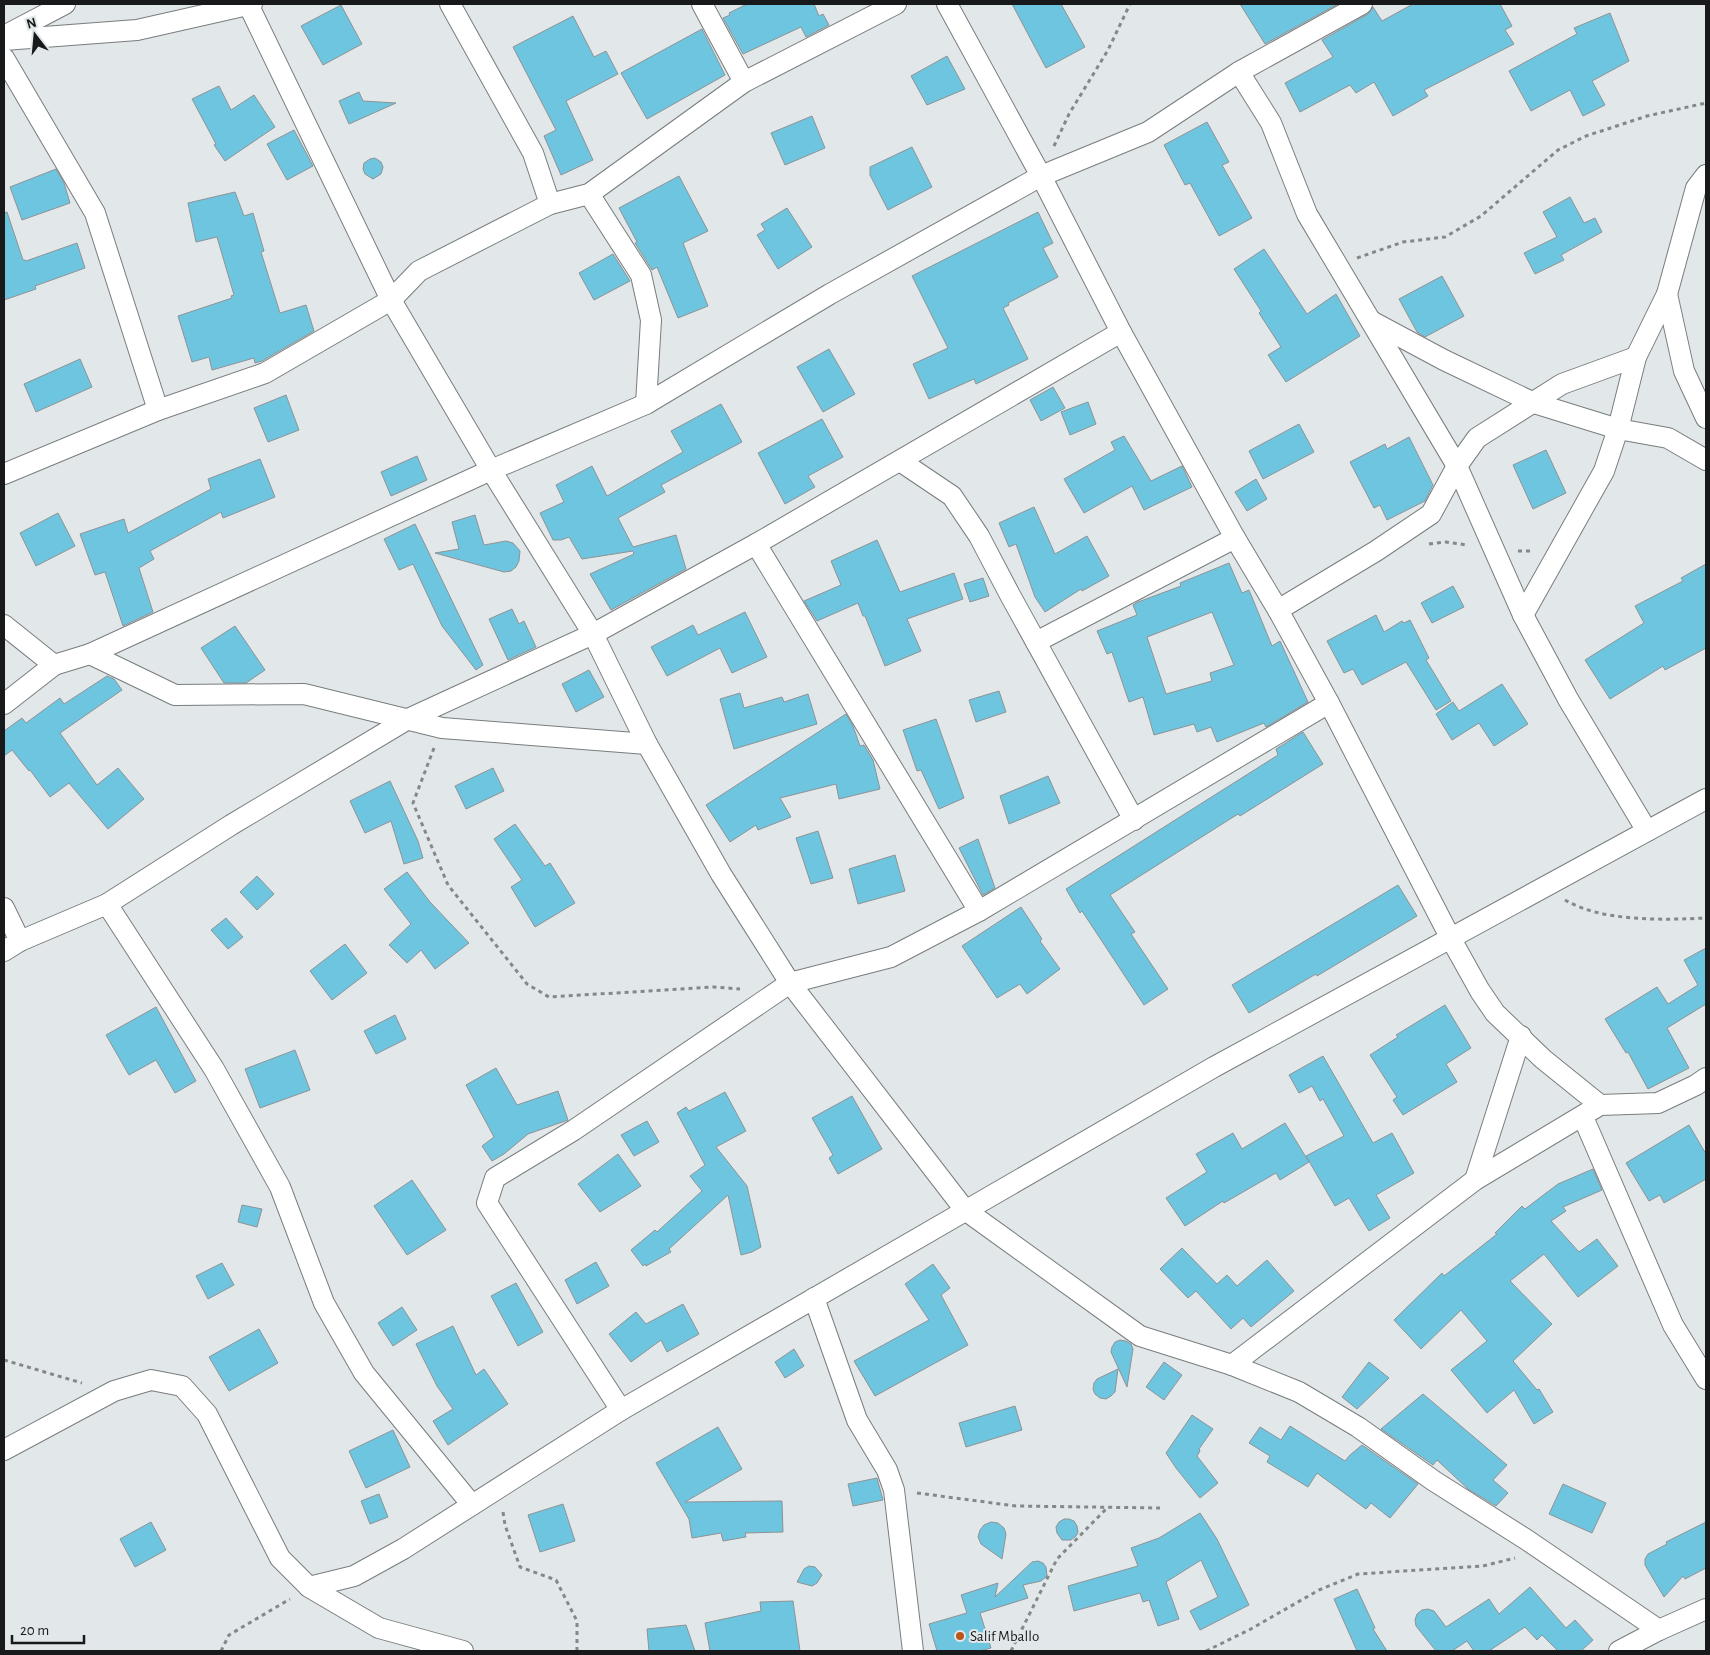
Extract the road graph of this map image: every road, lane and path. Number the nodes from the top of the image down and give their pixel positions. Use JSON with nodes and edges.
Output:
{"nodes":[{"id":1,"x":65,"y":4,"type":"edge"},
{"id":2,"x":250,"y":4,"type":"edge"},
{"id":3,"x":450,"y":4,"type":"edge"},
{"id":4,"x":702,"y":4,"type":"edge"},
{"id":5,"x":896,"y":4,"type":"edge"},
{"id":6,"x":948,"y":4,"type":"edge"},
{"id":7,"x":1130,"y":4,"type":"edge"},
{"id":8,"x":1362,"y":4,"type":"edge"},
{"id":9,"x":4,"y":36,"type":"edge"},
{"id":10,"x":4,"y":40,"type":"edge"},
{"id":11,"x":4,"y":58,"type":"edge"},
{"id":12,"x":1239,"y":72,"type":"junction"},
{"id":13,"x":744,"y":82,"type":"junction"},
{"id":14,"x":1706,"y":103,"type":"edge"},
{"id":15,"x":1706,"y":175,"type":"edge"},
{"id":16,"x":1041,"y":176,"type":"junction"},
{"id":17,"x":589,"y":194,"type":"junction"},
{"id":18,"x":550,"y":204,"type":"junction"},
{"id":19,"x":1338,"y":265,"type":"junction"},
{"id":20,"x":1667,"y":294,"type":"junction"},
{"id":21,"x":391,"y":300,"type":"junction"},
{"id":22,"x":1373,"y":322,"type":"junction"},
{"id":23,"x":1121,"y":332,"type":"junction"},
{"id":24,"x":1636,"y":357,"type":"junction"},
{"id":25,"x":1534,"y":403,"type":"junction"},
{"id":26,"x":646,"y":404,"type":"junction"},
{"id":27,"x":158,"y":410,"type":"junction"},
{"id":28,"x":1706,"y":418,"type":"edge"},
{"id":29,"x":1618,"y":429,"type":"junction"},
{"id":30,"x":900,"y":460,"type":"junction"},
{"id":31,"x":1706,"y":460,"type":"edge"},
{"id":32,"x":1457,"y":466,"type":"junction"},
{"id":33,"x":490,"y":470,"type":"junction"},
{"id":34,"x":4,"y":474,"type":"edge"},
{"id":35,"x":1235,"y":538,"type":"junction"},
{"id":36,"x":756,"y":544,"type":"junction"},
{"id":37,"x":1278,"y":610,"type":"junction"},
{"id":38,"x":1523,"y":615,"type":"junction"},
{"id":39,"x":4,"y":625,"type":"edge"},
{"id":40,"x":593,"y":634,"type":"junction"},
{"id":41,"x":1036,"y":642,"type":"junction"},
{"id":42,"x":90,"y":654,"type":"junction"},
{"id":43,"x":54,"y":665,"type":"junction"},
{"id":44,"x":1329,"y":703,"type":"junction"},
{"id":45,"x":4,"y":704,"type":"edge"},
{"id":46,"x":408,"y":720,"type":"junction"},
{"id":47,"x":442,"y":728,"type":"junction"},
{"id":48,"x":647,"y":744,"type":"junction"},
{"id":49,"x":1706,"y":799,"type":"edge"},
{"id":50,"x":1134,"y":820,"type":"junction"},
{"id":51,"x":1647,"y":832,"type":"junction"},
{"id":52,"x":1545,"y":887,"type":"junction"},
{"id":53,"x":107,"y":904,"type":"junction"},
{"id":54,"x":4,"y":908,"type":"edge"},
{"id":55,"x":979,"y":911,"type":"junction"},
{"id":56,"x":1706,"y":918,"type":"edge"},
{"id":57,"x":1451,"y":939,"type":"junction"},
{"id":58,"x":12,"y":946,"type":"edge"},
{"id":59,"x":790,"y":983,"type":"junction"},
{"id":60,"x":741,"y":989,"type":"dead end"},
{"id":61,"x":1521,"y":1036,"type":"junction"},
{"id":62,"x":1703,"y":1083,"type":"edge"},
{"id":63,"x":1600,"y":1105,"type":"junction"},
{"id":64,"x":1582,"y":1117,"type":"junction"},
{"id":65,"x":1475,"y":1180,"type":"junction"},
{"id":66,"x":965,"y":1210,"type":"junction"},
{"id":67,"x":814,"y":1298,"type":"junction"},
{"id":68,"x":4,"y":1360,"type":"edge"},
{"id":69,"x":1232,"y":1365,"type":"junction"},
{"id":70,"x":1706,"y":1379,"type":"edge"},
{"id":71,"x":114,"y":1390,"type":"junction"},
{"id":72,"x":621,"y":1410,"type":"junction"},
{"id":73,"x":4,"y":1450,"type":"edge"},
{"id":74,"x":894,"y":1490,"type":"junction"},
{"id":75,"x":472,"y":1505,"type":"junction"},
{"id":76,"x":1108,"y":1507,"type":"junction"},
{"id":77,"x":1160,"y":1508,"type":"dead end"},
{"id":78,"x":1543,"y":1551,"type":"junction"},
{"id":79,"x":309,"y":1588,"type":"junction"},
{"id":80,"x":1706,"y":1609,"type":"edge"},
{"id":81,"x":1659,"y":1630,"type":"junction"},
{"id":82,"x":221,"y":1651,"type":"edge"},
{"id":83,"x":463,"y":1651,"type":"edge"},
{"id":84,"x":576,"y":1651,"type":"edge"},
{"id":85,"x":913,"y":1651,"type":"edge"},
{"id":86,"x":1011,"y":1651,"type":"edge"},
{"id":87,"x":1206,"y":1651,"type":"edge"},
{"id":88,"x":1619,"y":1651,"type":"edge"}],
"edges":[{"from":1,"to":9,"type":"street"},
{"from":2,"to":10,"type":"street"},
{"from":2,"to":21,"type":"street"},
{"from":3,"to":18,"type":"street"},
{"from":4,"to":13,"type":"street"},
{"from":5,"to":13,"type":"street"},
{"from":6,"to":16,"type":"street"},
{"from":7,"to":16,"type":"path"},
{"from":8,"to":12,"type":"street"},
{"from":11,"to":27,"type":"street"},
{"from":12,"to":16,"type":"street"},
{"from":12,"to":19,"type":"street"},
{"from":13,"to":17,"type":"street"},
{"from":14,"to":19,"type":"path"},
{"from":15,"to":20,"type":"street"},
{"from":16,"to":23,"type":"street"},
{"from":16,"to":26,"type":"street"},
{"from":17,"to":18,"type":"street"},
{"from":17,"to":26,"type":"street"},
{"from":18,"to":21,"type":"street"},
{"from":19,"to":22,"type":"street"},
{"from":20,"to":24,"type":"street"},
{"from":20,"to":28,"type":"street"},
{"from":21,"to":27,"type":"street"},
{"from":21,"to":33,"type":"street"},
{"from":22,"to":25,"type":"street"},
{"from":22,"to":32,"type":"street"},
{"from":23,"to":30,"type":"street"},
{"from":23,"to":35,"type":"street"},
{"from":24,"to":25,"type":"street"},
{"from":24,"to":29,"type":"street"},
{"from":25,"to":29,"type":"street"},
{"from":25,"to":32,"type":"street"},
{"from":26,"to":33,"type":"street"},
{"from":27,"to":34,"type":"street"},
{"from":29,"to":31,"type":"street"},
{"from":29,"to":38,"type":"street"},
{"from":30,"to":36,"type":"street"},
{"from":30,"to":41,"type":"street"},
{"from":32,"to":37,"type":"street"},
{"from":32,"to":38,"type":"street"},
{"from":33,"to":40,"type":"street"},
{"from":33,"to":42,"type":"street"},
{"from":35,"to":37,"type":"street"},
{"from":35,"to":41,"type":"street"},
{"from":36,"to":40,"type":"street"},
{"from":36,"to":55,"type":"street"},
{"from":37,"to":44,"type":"street"},
{"from":38,"to":51,"type":"street"},
{"from":39,"to":43,"type":"street"},
{"from":40,"to":46,"type":"street"},
{"from":40,"to":48,"type":"street"},
{"from":41,"to":50,"type":"street"},
{"from":42,"to":43,"type":"street"},
{"from":42,"to":46,"type":"street"},
{"from":43,"to":45,"type":"street"},
{"from":44,"to":50,"type":"street"},
{"from":44,"to":57,"type":"street"},
{"from":46,"to":47,"type":"street"},
{"from":46,"to":53,"type":"street"},
{"from":47,"to":48,"type":"street"},
{"from":47,"to":60,"type":"path"},
{"from":48,"to":59,"type":"street"},
{"from":49,"to":51,"type":"street"},
{"from":50,"to":55,"type":"street"},
{"from":51,"to":52,"type":"street"},
{"from":52,"to":56,"type":"path"},
{"from":52,"to":57,"type":"street"},
{"from":53,"to":58,"type":"street"},
{"from":53,"to":75,"type":"street"},
{"from":54,"to":58,"type":"street"},
{"from":55,"to":59,"type":"street"},
{"from":57,"to":61,"type":"street"},
{"from":57,"to":66,"type":"street"},
{"from":59,"to":66,"type":"street"},
{"from":59,"to":72,"type":"street"},
{"from":61,"to":63,"type":"street"},
{"from":61,"to":65,"type":"street"},
{"from":62,"to":63,"type":"street"},
{"from":63,"to":64,"type":"street"},
{"from":64,"to":65,"type":"street"},
{"from":64,"to":70,"type":"street"},
{"from":65,"to":69,"type":"street"},
{"from":66,"to":67,"type":"street"},
{"from":66,"to":69,"type":"street"},
{"from":67,"to":72,"type":"street"},
{"from":67,"to":74,"type":"street"},
{"from":68,"to":71,"type":"path"},
{"from":69,"to":78,"type":"street"},
{"from":71,"to":73,"type":"street"},
{"from":71,"to":79,"type":"street"},
{"from":72,"to":75,"type":"street"},
{"from":74,"to":76,"type":"path"},
{"from":74,"to":85,"type":"street"},
{"from":75,"to":79,"type":"street"},
{"from":75,"to":84,"type":"path"},
{"from":76,"to":77,"type":"path"},
{"from":76,"to":86,"type":"path"},
{"from":78,"to":81,"type":"street"},
{"from":78,"to":87,"type":"path"},
{"from":79,"to":82,"type":"path"},
{"from":79,"to":83,"type":"street"},
{"from":80,"to":81,"type":"street"},
{"from":81,"to":88,"type":"street"}]}
